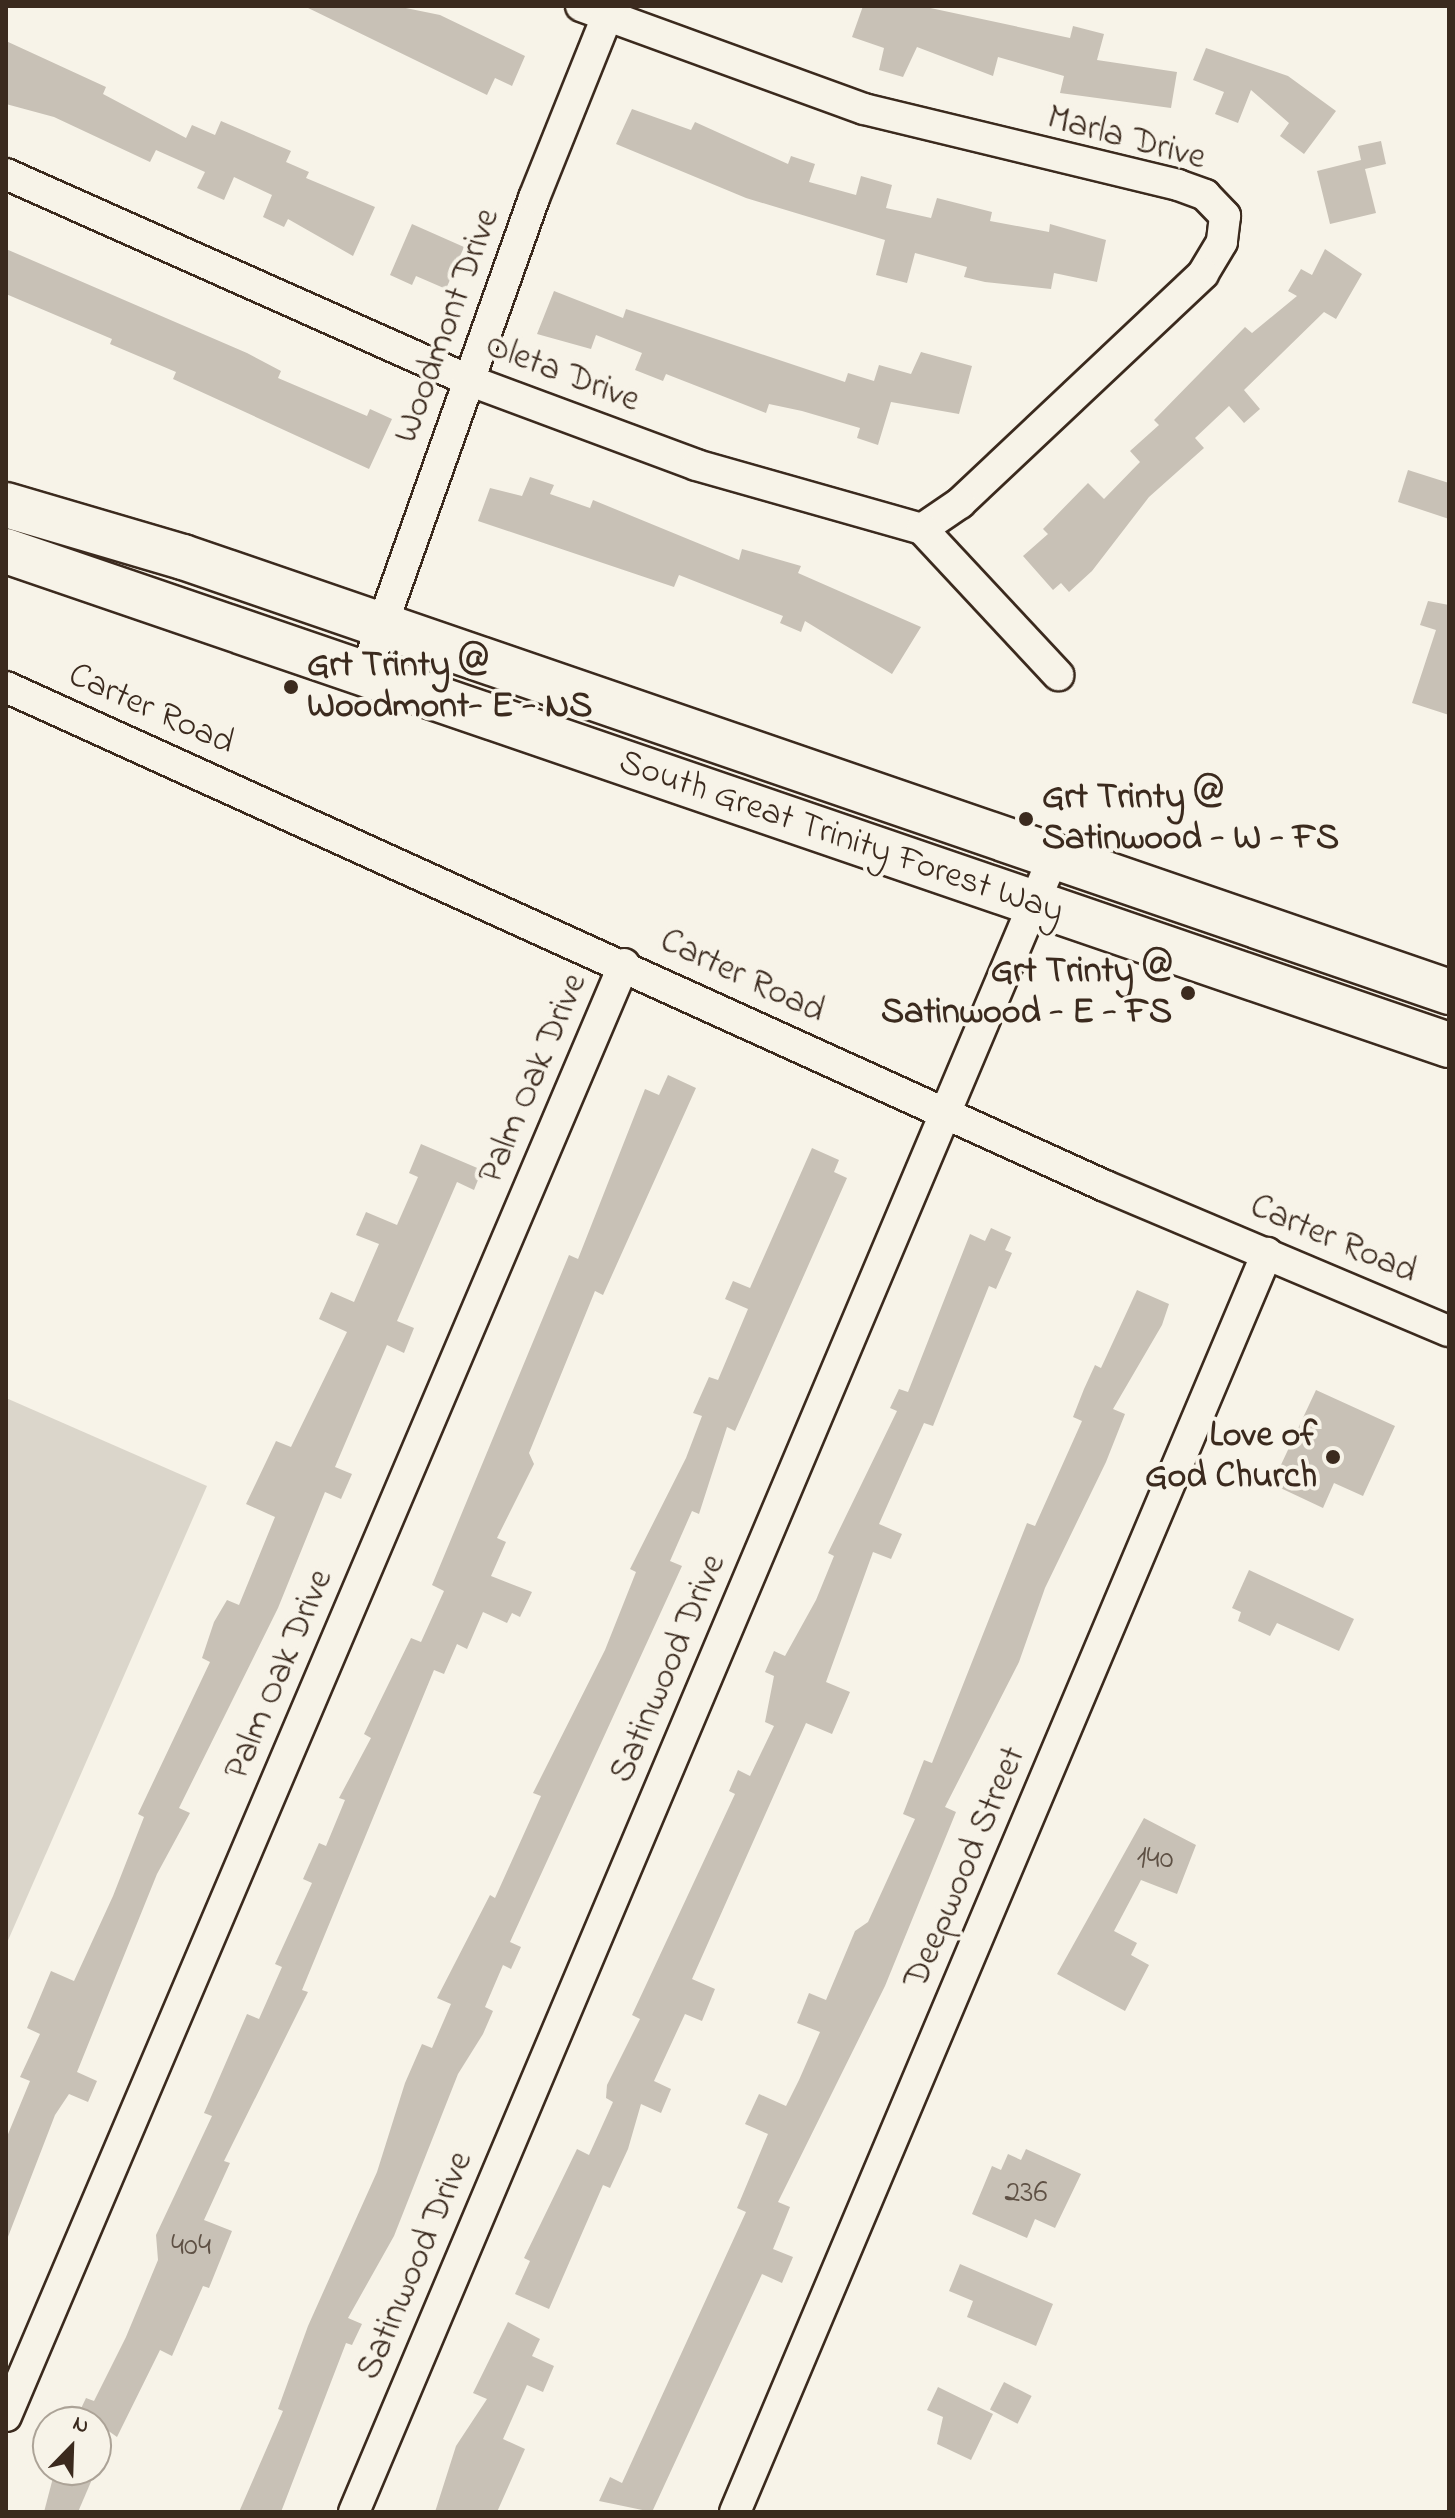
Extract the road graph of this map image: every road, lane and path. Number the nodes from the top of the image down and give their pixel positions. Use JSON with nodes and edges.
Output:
{"nodes":[{"id":1,"x":600,"y":10,"type":"edge"},
{"id":2,"x":6,"y":174,"type":"edge"},
{"id":3,"x":468,"y":380,"type":"junction"},
{"id":4,"x":6,"y":505,"type":"edge"},
{"id":5,"x":922,"y":529,"type":"junction"},
{"id":6,"x":6,"y":551,"type":"edge"},
{"id":7,"x":382,"y":627,"type":"junction"},
{"id":8,"x":1058,"y":675,"type":"dead end"},
{"id":9,"x":364,"y":676,"type":"junction"},
{"id":10,"x":6,"y":687,"type":"edge"},
{"id":11,"x":1054,"y":856,"type":"junction"},
{"id":12,"x":1034,"y":904,"type":"junction"},
{"id":13,"x":624,"y":964,"type":"junction"},
{"id":14,"x":1449,"y":992,"type":"edge"},
{"id":15,"x":1449,"y":1045,"type":"edge"},
{"id":16,"x":945,"y":1114,"type":"junction"},
{"id":17,"x":1267,"y":1253,"type":"junction"},
{"id":18,"x":1449,"y":1331,"type":"edge"},
{"id":19,"x":6,"y":2416,"type":"edge"},
{"id":20,"x":354,"y":2512,"type":"edge"},
{"id":21,"x":735,"y":2512,"type":"edge"}],
"edges":[{"from":1,"to":3,"type":"street","name":"Woodmont Drive"},
{"from":1,"to":5,"type":"street","name":"Marla Drive"},
{"from":2,"to":3,"type":"street","name":"Oleta Drive"},
{"from":3,"to":5,"type":"street","name":"Oleta Drive"},
{"from":3,"to":7,"type":"street","name":"Woodmont Drive"},
{"from":4,"to":7,"type":"main road","name":"South Great Trinity Forest Way"},
{"from":5,"to":8,"type":"street"},
{"from":6,"to":9,"type":"main road","name":"South Great Trinity Forest Way"},
{"from":7,"to":9,"type":"street","name":"Woodmont Drive"},
{"from":7,"to":11,"type":"main road","name":"South Great Trinity Forest Way"},
{"from":9,"to":12,"type":"main road","name":"South Great Trinity Forest Way"},
{"from":10,"to":13,"type":"street","name":"Carter Road"},
{"from":11,"to":12,"type":"street","name":"Satinwood Drive"},
{"from":11,"to":14,"type":"main road","name":"South Great Trinity Forest Way"},
{"from":12,"to":15,"type":"main road","name":"South Great Trinity Forest Way"},
{"from":12,"to":16,"type":"street","name":"Satinwood Drive"},
{"from":13,"to":16,"type":"street","name":"Carter Road"},
{"from":13,"to":19,"type":"street","name":"Palm Oak Drive"},
{"from":16,"to":17,"type":"street","name":"Carter Road"},
{"from":16,"to":20,"type":"street","name":"Satinwood Drive"},
{"from":17,"to":18,"type":"street","name":"Carter Road"},
{"from":17,"to":21,"type":"street","name":"Deepwood Street"}]}
